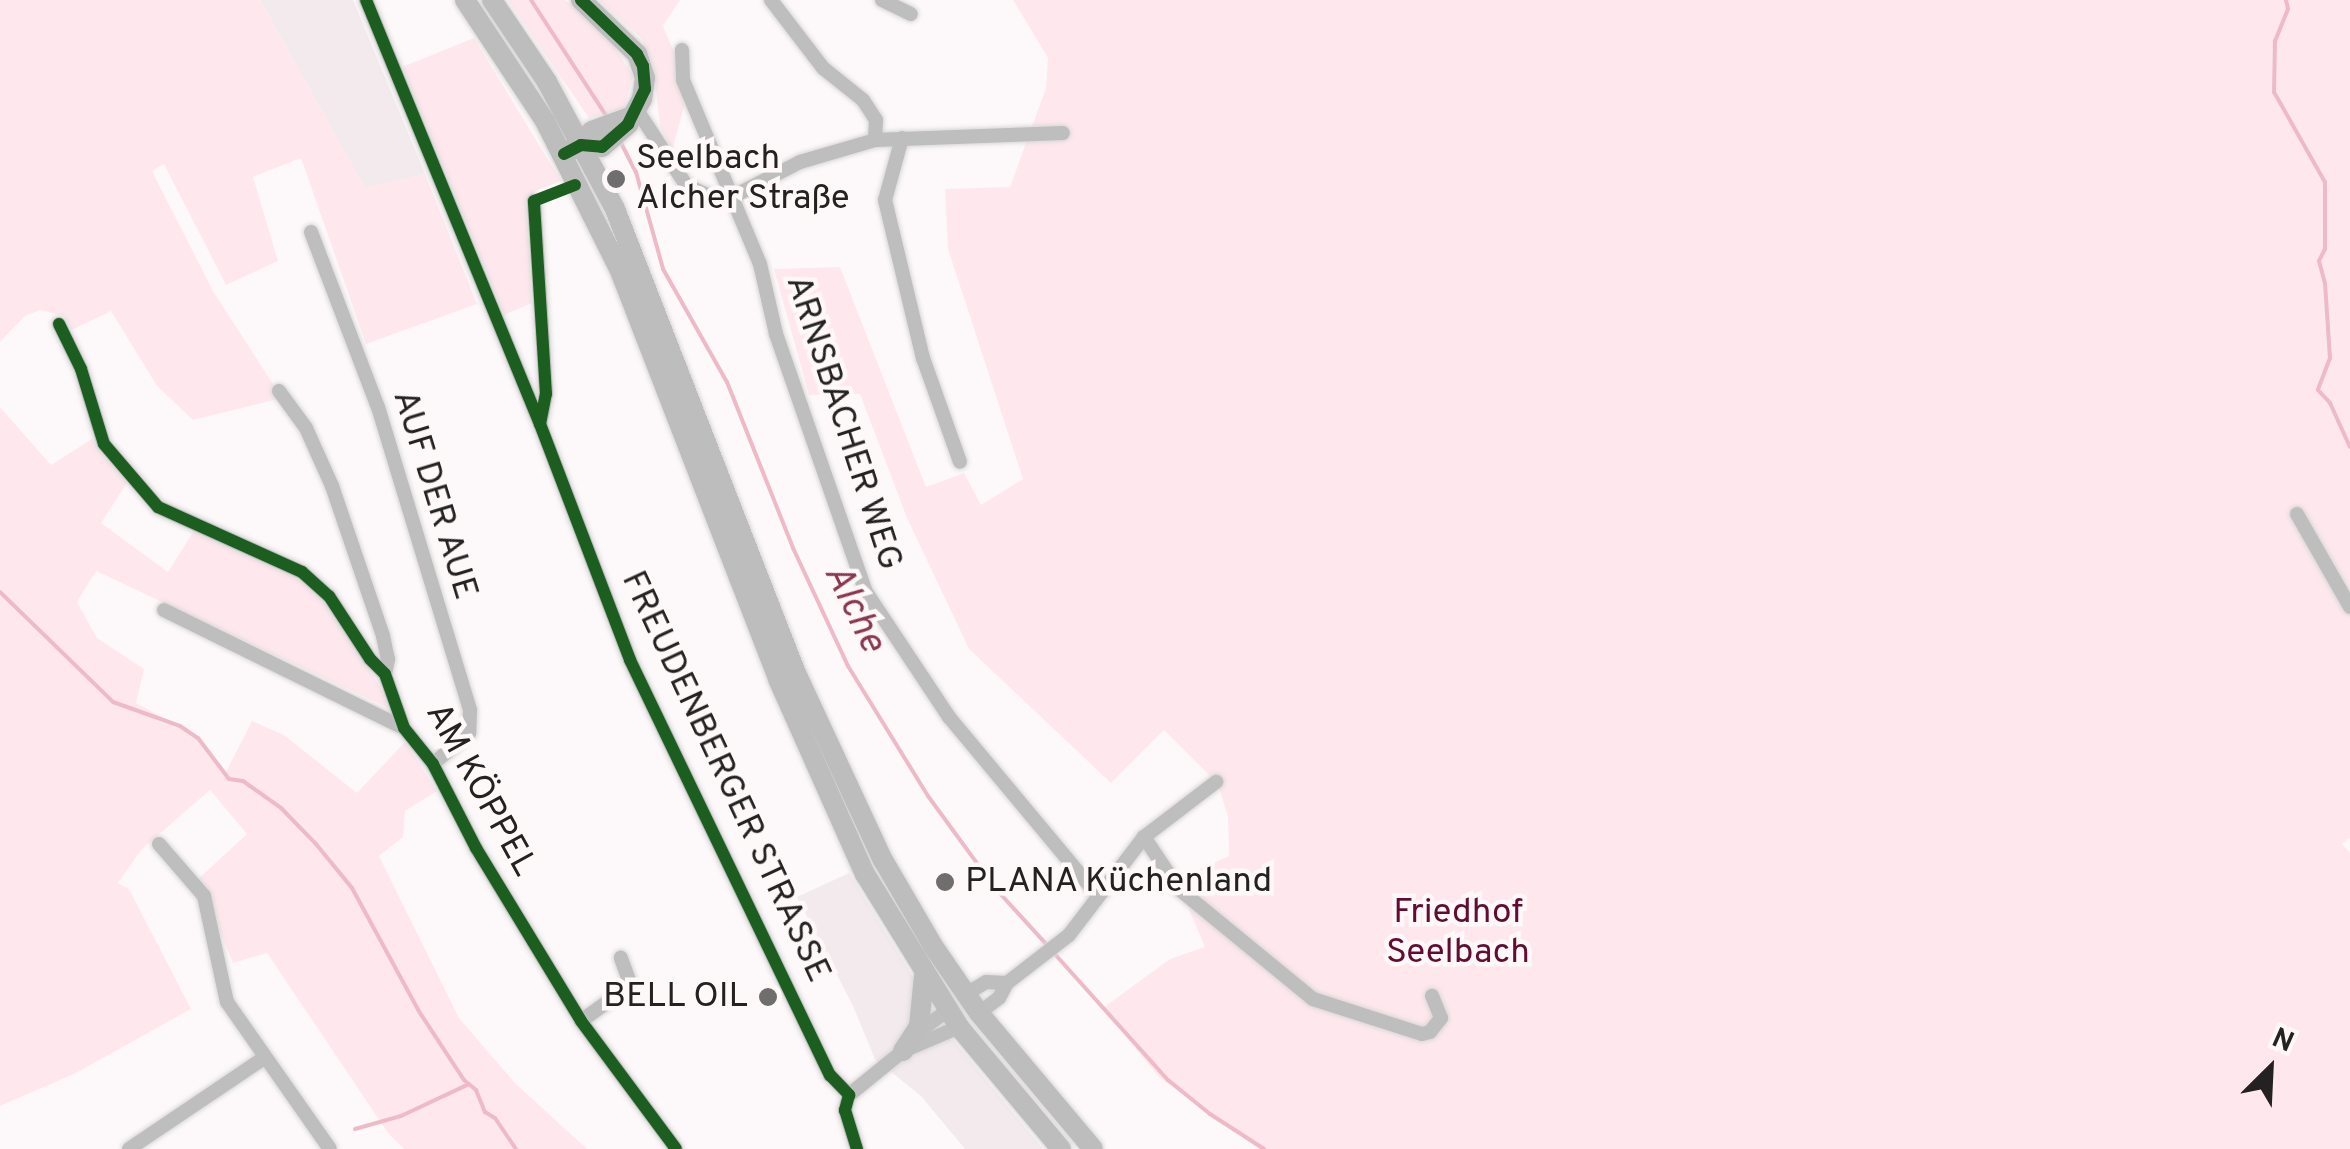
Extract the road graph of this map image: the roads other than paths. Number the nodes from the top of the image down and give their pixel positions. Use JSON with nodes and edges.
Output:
{"nodes":[{"id":1,"x":366,"y":0,"type":"edge"},
{"id":2,"x":465,"y":0,"type":"edge"},
{"id":3,"x":492,"y":0,"type":"edge"},
{"id":4,"x":581,"y":0,"type":"edge"},
{"id":5,"x":771,"y":0,"type":"edge"},
{"id":6,"x":882,"y":0,"type":"edge"},
{"id":7,"x":911,"y":14,"type":"dead end"},
{"id":8,"x":682,"y":50,"type":"dead end"},
{"id":9,"x":630,"y":117,"type":"junction"},
{"id":10,"x":1063,"y":133,"type":"dead end"},
{"id":11,"x":902,"y":138,"type":"junction"},
{"id":12,"x":876,"y":140,"type":"junction"},
{"id":13,"x":572,"y":150,"type":"junction"},
{"id":14,"x":730,"y":198,"type":"junction"},
{"id":15,"x":534,"y":201,"type":"dead end"},
{"id":16,"x":311,"y":232,"type":"dead end"},
{"id":17,"x":58,"y":324,"type":"dead end"},
{"id":18,"x":279,"y":391,"type":"dead end"},
{"id":19,"x":540,"y":424,"type":"junction"},
{"id":20,"x":960,"y":462,"type":"dead end"},
{"id":21,"x":2297,"y":514,"type":"dead end"},
{"id":22,"x":2350,"y":606,"type":"edge"},
{"id":23,"x":164,"y":610,"type":"dead end"},
{"id":24,"x":385,"y":674,"type":"junction"},
{"id":25,"x":404,"y":728,"type":"junction"},
{"id":26,"x":432,"y":764,"type":"junction"},
{"id":27,"x":1216,"y":782,"type":"dead end"},
{"id":28,"x":1144,"y":836,"type":"junction"},
{"id":29,"x":159,"y":844,"type":"dead end"},
{"id":30,"x":1098,"y":896,"type":"junction"},
{"id":31,"x":620,"y":958,"type":"dead end"},
{"id":32,"x":924,"y":976,"type":"junction"},
{"id":33,"x":1008,"y":983,"type":"junction"},
{"id":34,"x":966,"y":994,"type":"junction"},
{"id":35,"x":1432,"y":996,"type":"dead end"},
{"id":36,"x":979,"y":1013,"type":"junction"},
{"id":37,"x":953,"y":1019,"type":"junction"},
{"id":38,"x":582,"y":1021,"type":"junction"},
{"id":39,"x":908,"y":1044,"type":"junction"},
{"id":40,"x":264,"y":1058,"type":"junction"},
{"id":41,"x":849,"y":1095,"type":"junction"},
{"id":42,"x":129,"y":1149,"type":"edge"},
{"id":43,"x":330,"y":1149,"type":"edge"},
{"id":44,"x":676,"y":1149,"type":"edge"},
{"id":45,"x":857,"y":1149,"type":"edge"},
{"id":46,"x":1061,"y":1149,"type":"edge"},
{"id":47,"x":1093,"y":1149,"type":"edge"}],
"edges":[{"from":1,"to":19,"type":"street","name":"FREUDENBERGER STRASSE"},
{"from":2,"to":13,"type":"main road"},
{"from":3,"to":13,"type":"main road"},
{"from":4,"to":9,"type":"main road"},
{"from":5,"to":12,"type":"street"},
{"from":6,"to":7,"type":"street"},
{"from":8,"to":14,"type":"street","name":"ARNSBACHER WEG"},
{"from":9,"to":13,"type":"main road"},
{"from":9,"to":14,"type":"street"},
{"from":10,"to":11,"type":"street"},
{"from":11,"to":12,"type":"street"},
{"from":11,"to":20,"type":"street"},
{"from":12,"to":14,"type":"street"},
{"from":13,"to":32,"type":"main road"},
{"from":13,"to":34,"type":"main road"},
{"from":14,"to":30,"type":"street","name":"ARNSBACHER WEG"},
{"from":15,"to":19,"type":"street","name":"FREUDENBERGER STRASSE"},
{"from":16,"to":26,"type":"street","name":"AUF DER AUE"},
{"from":17,"to":24,"type":"street","name":"AM KÖPPEL"},
{"from":18,"to":24,"type":"street"},
{"from":19,"to":41,"type":"street","name":"FREUDENBERGER STRASSE"},
{"from":21,"to":22,"type":"street"},
{"from":23,"to":25,"type":"street"},
{"from":24,"to":25,"type":"street","name":"AM KÖPPEL"},
{"from":25,"to":26,"type":"street","name":"AM KÖPPEL"},
{"from":26,"to":38,"type":"street","name":"AM KÖPPEL"},
{"from":27,"to":28,"type":"street"},
{"from":28,"to":30,"type":"street"},
{"from":28,"to":35,"type":"street"},
{"from":29,"to":40,"type":"street"},
{"from":30,"to":33,"type":"street"},
{"from":31,"to":38,"type":"street"},
{"from":32,"to":37,"type":"main road"},
{"from":32,"to":39,"type":"main road"},
{"from":33,"to":34,"type":"street"},
{"from":33,"to":36,"type":"street"},
{"from":34,"to":36,"type":"main road"},
{"from":34,"to":37,"type":"main road"},
{"from":36,"to":37,"type":"main road"},
{"from":36,"to":47,"type":"main road"},
{"from":37,"to":39,"type":"street"},
{"from":37,"to":46,"type":"main road"},
{"from":38,"to":44,"type":"street","name":"AM KÖPPEL"},
{"from":39,"to":41,"type":"street"},
{"from":40,"to":42,"type":"street"},
{"from":40,"to":43,"type":"street"},
{"from":41,"to":45,"type":"street","name":"FREUDENBERGER STRASSE"}]}
